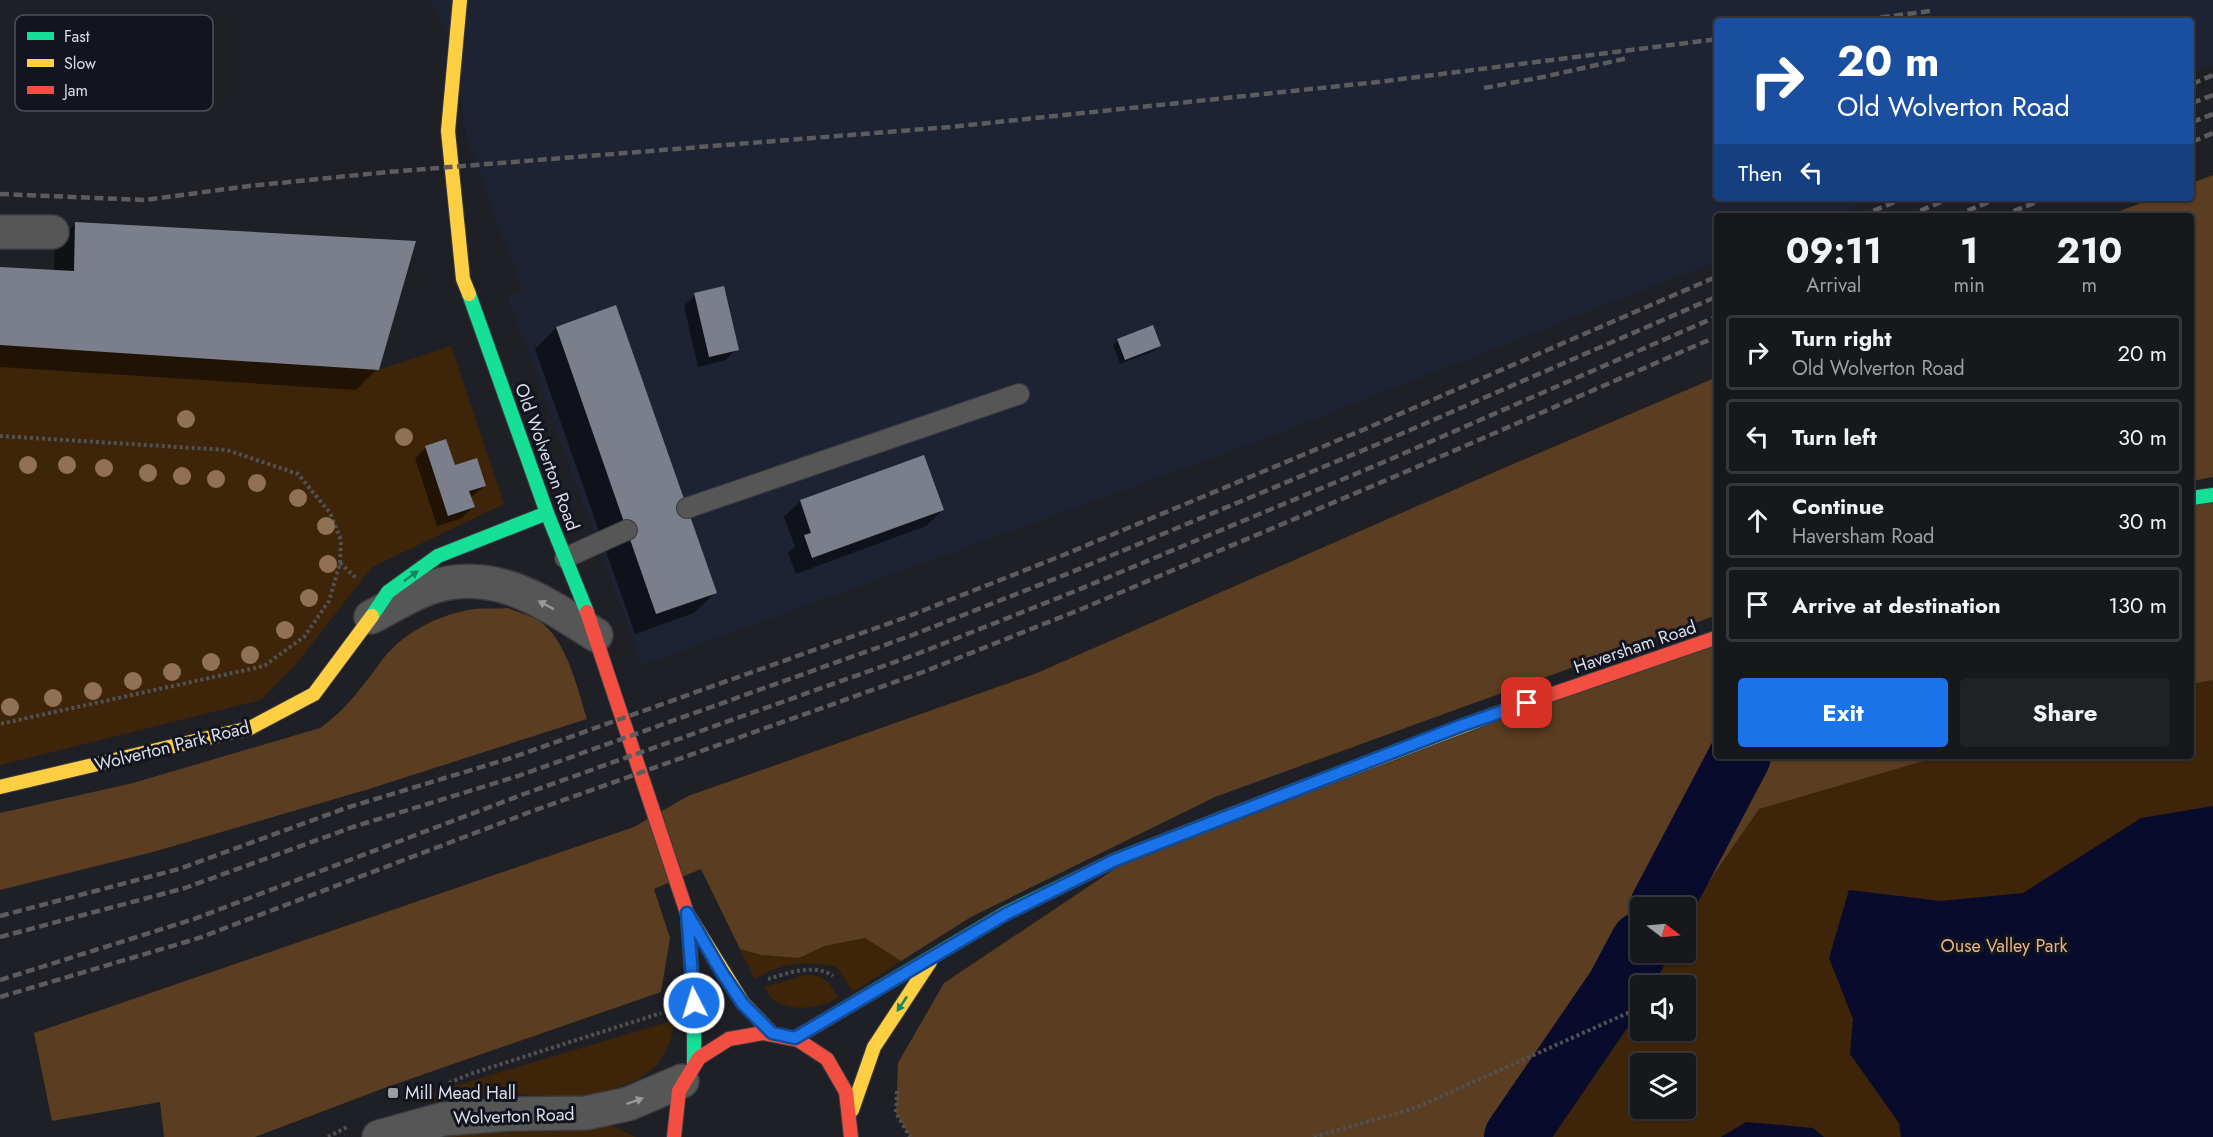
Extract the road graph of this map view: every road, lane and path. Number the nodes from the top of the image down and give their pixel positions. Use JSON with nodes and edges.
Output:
{"nodes":[{"id":1,"x":460,"y":0,"type":"edge"},
{"id":2,"x":0,"y":232,"type":"edge"},
{"id":3,"x":52,"y":232,"type":"dead end"},
{"id":4,"x":1019,"y":394,"type":"dead end"},
{"id":5,"x":0,"y":436,"type":"edge"},
{"id":6,"x":2213,"y":495,"type":"edge"},
{"id":7,"x":2194,"y":498,"type":"edge"},
{"id":8,"x":687,"y":508,"type":"dead end"},
{"id":9,"x":547,"y":513,"type":"junction"},
{"id":10,"x":627,"y":530,"type":"dead end"},
{"id":11,"x":565,"y":558,"type":"junction"},
{"id":12,"x":371,"y":617,"type":"junction"},
{"id":13,"x":596,"y":635,"type":"junction"},
{"id":14,"x":1714,"y":638,"type":"edge"},
{"id":15,"x":0,"y":724,"type":"edge"},
{"id":16,"x":0,"y":787,"type":"edge"},
{"id":17,"x":687,"y":913,"type":"junction"},
{"id":18,"x":934,"y":955,"type":"junction"},
{"id":19,"x":735,"y":991,"type":"junction"},
{"id":20,"x":694,"y":1003,"type":"junction"},
{"id":21,"x":849,"y":1006,"type":"junction"},
{"id":22,"x":1630,"y":1012,"type":"dead end"},
{"id":23,"x":772,"y":1033,"type":"junction"},
{"id":24,"x":795,"y":1038,"type":"junction"},
{"id":25,"x":874,"y":1047,"type":"junction"},
{"id":26,"x":688,"y":1072,"type":"junction"},
{"id":27,"x":448,"y":1083,"type":"dead end"},
{"id":28,"x":852,"y":1110,"type":"junction"},
{"id":29,"x":364,"y":1131,"type":"edge"},
{"id":30,"x":328,"y":1137,"type":"edge"},
{"id":31,"x":674,"y":1137,"type":"edge"},
{"id":32,"x":851,"y":1137,"type":"edge"},
{"id":33,"x":910,"y":1137,"type":"edge"},
{"id":34,"x":1314,"y":1137,"type":"edge"}],
"edges":[{"from":1,"to":9,"type":"street","name":"Old Wolverton Road"},
{"from":2,"to":3,"type":"street"},
{"from":4,"to":8,"type":"lane"},
{"from":5,"to":15,"type":"path"},
{"from":6,"to":7,"type":"street"},
{"from":9,"to":11,"type":"street","name":"Old Wolverton Road"},
{"from":12,"to":9,"type":"street","name":"Wolverton Park Road","one_way":true},
{"from":10,"to":11,"type":"lane"},
{"from":11,"to":13,"type":"street","name":"Old Wolverton Road"},
{"from":13,"to":12,"type":"street","name":"Wolverton Park Road","one_way":true},
{"from":12,"to":16,"type":"street","name":"Wolverton Park Road"},
{"from":13,"to":17,"type":"street","name":"Old Wolverton Road"},
{"from":14,"to":18,"type":"street","name":"Haversham Road"},
{"from":17,"to":19,"type":"street","name":"Old Wolverton Road"},
{"from":17,"to":20,"type":"street","name":"Old Wolverton Road"},
{"from":18,"to":21,"type":"street","name":"Haversham Road"},
{"from":18,"to":25,"type":"street","one_way":true},
{"from":19,"to":21,"type":"path"},
{"from":19,"to":23,"type":"street","name":"Old Wolverton Road"},
{"from":20,"to":26,"type":"street","name":"Old Wolverton Road"},
{"from":20,"to":27,"type":"path"},
{"from":21,"to":24,"type":"street","name":"Haversham Road"},
{"from":22,"to":34,"type":"path"},
{"from":23,"to":24,"type":"street"},
{"from":23,"to":26,"type":"street"},
{"from":24,"to":28,"type":"street"},
{"from":25,"to":28,"type":"street"},
{"from":25,"to":33,"type":"path"},
{"from":29,"to":26,"type":"street","name":"Wolverton Road","one_way":true},
{"from":26,"to":31,"type":"street","name":"Old Wolverton Road"},
{"from":28,"to":32,"type":"street"},
{"from":29,"to":30,"type":"path"}]}
